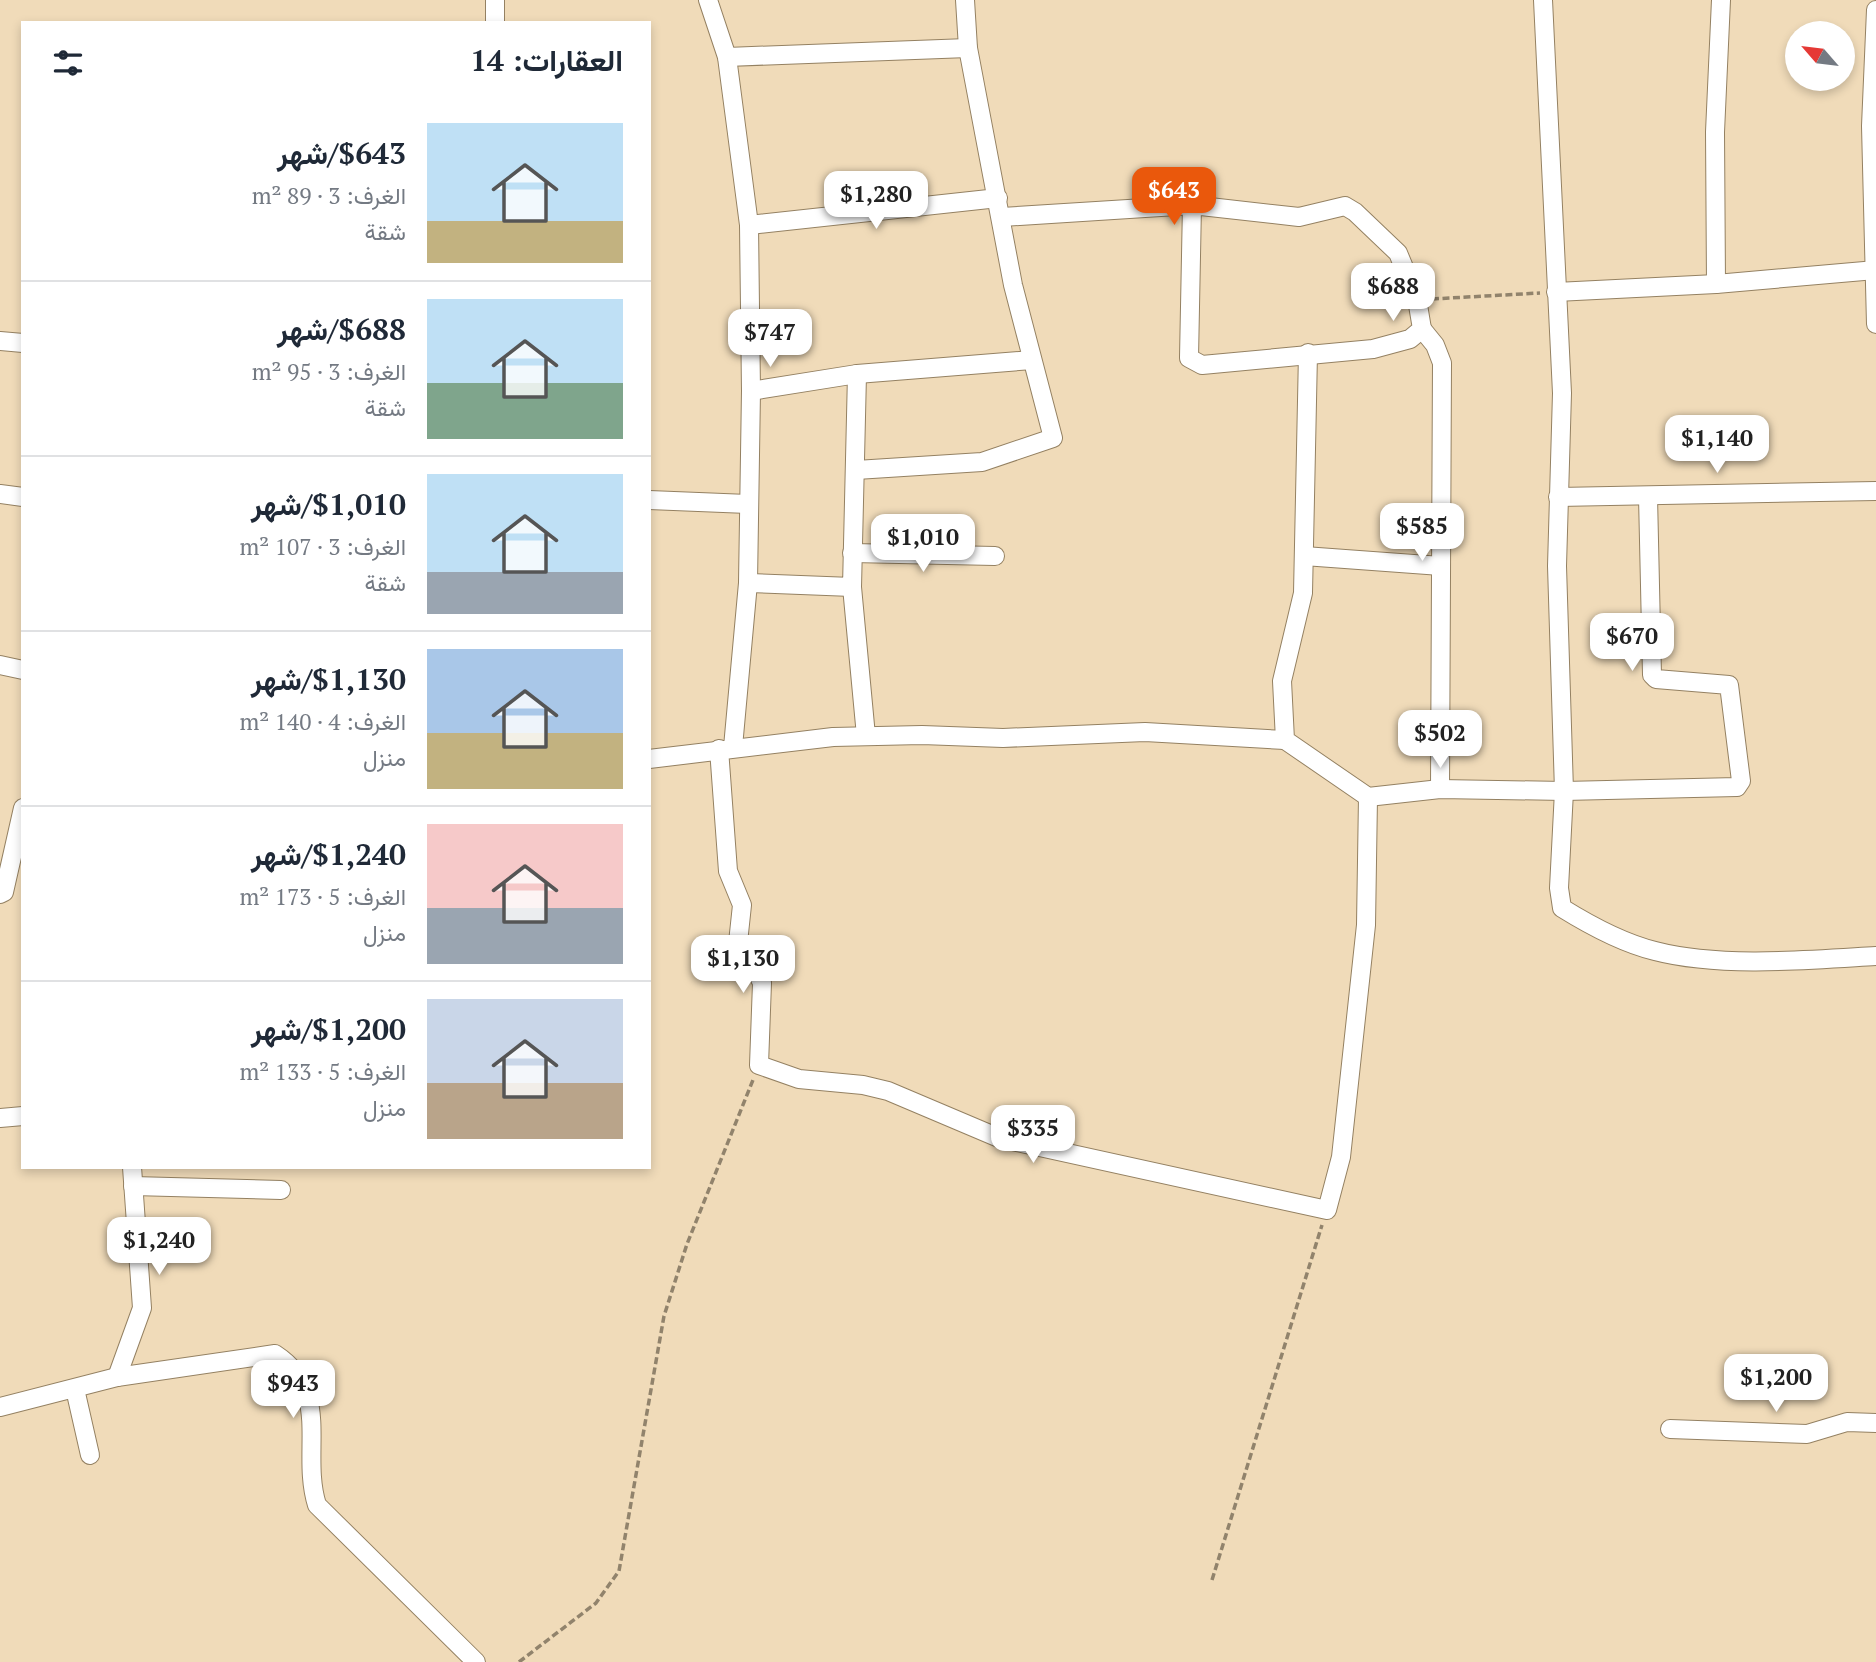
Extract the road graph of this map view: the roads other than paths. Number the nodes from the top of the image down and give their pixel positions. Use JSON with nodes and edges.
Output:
{"nodes":[{"id":1,"x":495,"y":0,"type":"edge"},
{"id":2,"x":708,"y":0,"type":"edge"},
{"id":3,"x":965,"y":0,"type":"edge"},
{"id":4,"x":1543,"y":0,"type":"edge"},
{"id":5,"x":1721,"y":0,"type":"edge"},
{"id":6,"x":1876,"y":10,"type":"edge"},
{"id":7,"x":495,"y":21,"type":"edge"},
{"id":8,"x":968,"y":48,"type":"junction"},
{"id":9,"x":727,"y":57,"type":"junction"},
{"id":10,"x":998,"y":198,"type":"junction"},
{"id":11,"x":1192,"y":205,"type":"junction"},
{"id":12,"x":1002,"y":218,"type":"junction"},
{"id":13,"x":750,"y":225,"type":"junction"},
{"id":14,"x":1875,"y":270,"type":"edge"},
{"id":15,"x":1716,"y":284,"type":"junction"},
{"id":16,"x":1556,"y":292,"type":"junction"},
{"id":17,"x":1876,"y":324,"type":"edge"},
{"id":18,"x":1422,"y":330,"type":"junction"},
{"id":19,"x":0,"y":341,"type":"edge"},
{"id":20,"x":21,"y":343,"type":"edge"},
{"id":21,"x":1308,"y":353,"type":"junction"},
{"id":22,"x":1031,"y":360,"type":"junction"},
{"id":23,"x":857,"y":374,"type":"junction"},
{"id":24,"x":751,"y":391,"type":"junction"},
{"id":25,"x":856,"y":470,"type":"junction"},
{"id":26,"x":1876,"y":491,"type":"edge"},
{"id":27,"x":0,"y":494,"type":"edge"},
{"id":28,"x":1648,"y":496,"type":"junction"},
{"id":29,"x":1558,"y":497,"type":"junction"},
{"id":30,"x":21,"y":498,"type":"edge"},
{"id":31,"x":651,"y":500,"type":"edge"},
{"id":32,"x":748,"y":504,"type":"junction"},
{"id":33,"x":852,"y":553,"type":"junction"},
{"id":34,"x":995,"y":556,"type":"dead end"},
{"id":35,"x":1304,"y":556,"type":"junction"},
{"id":36,"x":1441,"y":566,"type":"junction"},
{"id":37,"x":748,"y":583,"type":"junction"},
{"id":38,"x":852,"y":587,"type":"junction"},
{"id":39,"x":0,"y":665,"type":"edge"},
{"id":40,"x":21,"y":670,"type":"edge"},
{"id":41,"x":866,"y":736,"type":"junction"},
{"id":42,"x":1286,"y":740,"type":"junction"},
{"id":43,"x":726,"y":748,"type":"junction"},
{"id":44,"x":651,"y":759,"type":"edge"},
{"id":45,"x":1440,"y":789,"type":"junction"},
{"id":46,"x":1564,"y":791,"type":"junction"},
{"id":47,"x":1367,"y":797,"type":"junction"},
{"id":48,"x":21,"y":817,"type":"edge"},
{"id":49,"x":0,"y":894,"type":"edge"},
{"id":50,"x":1876,"y":956,"type":"edge"},
{"id":51,"x":21,"y":1116,"type":"edge"},
{"id":52,"x":0,"y":1118,"type":"edge"},
{"id":53,"x":133,"y":1176,"type":"edge"},
{"id":54,"x":281,"y":1190,"type":"dead end"},
{"id":55,"x":117,"y":1377,"type":"junction"},
{"id":56,"x":75,"y":1389,"type":"junction"},
{"id":57,"x":0,"y":1407,"type":"edge"},
{"id":58,"x":1876,"y":1423,"type":"edge"},
{"id":59,"x":1670,"y":1429,"type":"dead end"},
{"id":60,"x":90,"y":1455,"type":"dead end"},
{"id":61,"x":477,"y":1662,"type":"edge"}],
"edges":[{"from":1,"to":7,"type":"street"},
{"from":2,"to":9,"type":"street"},
{"from":3,"to":8,"type":"street"},
{"from":4,"to":16,"type":"street"},
{"from":5,"to":15,"type":"street"},
{"from":6,"to":14,"type":"street"},
{"from":8,"to":9,"type":"street"},
{"from":8,"to":10,"type":"street"},
{"from":9,"to":13,"type":"street"},
{"from":10,"to":12,"type":"street"},
{"from":10,"to":13,"type":"street"},
{"from":11,"to":12,"type":"street"},
{"from":11,"to":18,"type":"street"},
{"from":11,"to":21,"type":"street"},
{"from":12,"to":22,"type":"street"},
{"from":13,"to":24,"type":"street"},
{"from":14,"to":15,"type":"street"},
{"from":14,"to":17,"type":"street"},
{"from":15,"to":16,"type":"street"},
{"from":16,"to":29,"type":"street"},
{"from":18,"to":21,"type":"street"},
{"from":18,"to":36,"type":"street"},
{"from":19,"to":20,"type":"street"},
{"from":21,"to":35,"type":"street"},
{"from":22,"to":23,"type":"street"},
{"from":22,"to":25,"type":"street"},
{"from":23,"to":24,"type":"street"},
{"from":23,"to":25,"type":"street"},
{"from":24,"to":32,"type":"street"},
{"from":25,"to":33,"type":"street"},
{"from":26,"to":28,"type":"street"},
{"from":27,"to":30,"type":"street"},
{"from":28,"to":29,"type":"street"},
{"from":28,"to":46,"type":"street"},
{"from":29,"to":46,"type":"street"},
{"from":31,"to":32,"type":"street"},
{"from":32,"to":37,"type":"street"},
{"from":33,"to":34,"type":"street"},
{"from":33,"to":38,"type":"street"},
{"from":35,"to":36,"type":"street"},
{"from":35,"to":42,"type":"street"},
{"from":36,"to":45,"type":"street"},
{"from":37,"to":38,"type":"street"},
{"from":37,"to":43,"type":"street"},
{"from":38,"to":41,"type":"street"},
{"from":39,"to":40,"type":"street"},
{"from":41,"to":42,"type":"street"},
{"from":41,"to":43,"type":"street"},
{"from":42,"to":47,"type":"street"},
{"from":43,"to":44,"type":"street"},
{"from":43,"to":47,"type":"street"},
{"from":45,"to":46,"type":"street"},
{"from":45,"to":47,"type":"street"},
{"from":46,"to":50,"type":"street"},
{"from":48,"to":49,"type":"street"},
{"from":51,"to":52,"type":"street"},
{"from":53,"to":54,"type":"street"},
{"from":53,"to":55,"type":"street"},
{"from":55,"to":56,"type":"street"},
{"from":55,"to":61,"type":"street"},
{"from":56,"to":57,"type":"street"},
{"from":56,"to":60,"type":"street"},
{"from":58,"to":59,"type":"street"}]}
